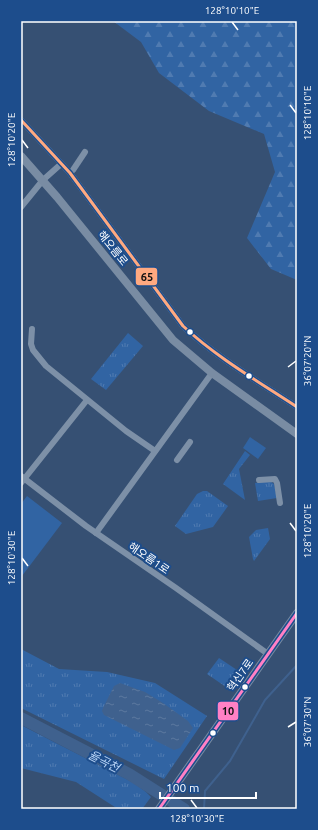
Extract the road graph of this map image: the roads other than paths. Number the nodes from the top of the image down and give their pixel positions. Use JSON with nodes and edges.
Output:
{"nodes":[{"id":1,"x":21,"y":120,"type":"edge"},
{"id":2,"x":85,"y":152,"type":"dead end"},
{"id":3,"x":21,"y":156,"type":"edge"},
{"id":4,"x":61,"y":164,"type":"junction"},
{"id":5,"x":73,"y":170,"type":"dead end"},
{"id":6,"x":43,"y":180,"type":"junction"},
{"id":7,"x":21,"y":207,"type":"edge"},
{"id":8,"x":32,"y":329,"type":"dead end"},
{"id":9,"x":212,"y":373,"type":"junction"},
{"id":10,"x":87,"y":400,"type":"junction"},
{"id":11,"x":297,"y":407,"type":"edge"},
{"id":12,"x":297,"y":434,"type":"edge"},
{"id":13,"x":190,"y":442,"type":"dead end"},
{"id":14,"x":155,"y":451,"type":"junction"},
{"id":15,"x":177,"y":460,"type":"dead end"},
{"id":16,"x":22,"y":479,"type":"edge"},
{"id":17,"x":259,"y":480,"type":"dead end"},
{"id":18,"x":280,"y":502,"type":"dead end"},
{"id":19,"x":96,"y":533,"type":"junction"},
{"id":20,"x":297,"y":613,"type":"edge"},
{"id":21,"x":268,"y":654,"type":"junction"},
{"id":22,"x":159,"y":809,"type":"edge"}],
"edges":[{"from":1,"to":4,"type":"street"},
{"from":2,"to":5,"type":"street"},
{"from":3,"to":6,"type":"street","name":"해오름로"},
{"from":4,"to":6,"type":"street"},
{"from":4,"to":11,"type":"street"},
{"from":6,"to":7,"type":"street"},
{"from":6,"to":9,"type":"street","name":"해오름로"},
{"from":8,"to":10,"type":"street"},
{"from":9,"to":12,"type":"street","name":"해오름로"},
{"from":9,"to":14,"type":"street"},
{"from":10,"to":14,"type":"street"},
{"from":10,"to":16,"type":"street"},
{"from":13,"to":15,"type":"street"},
{"from":14,"to":19,"type":"street"},
{"from":16,"to":19,"type":"street","name":"해오름1로"},
{"from":17,"to":18,"type":"street"},
{"from":19,"to":21,"type":"street","name":"해오름1로"},
{"from":20,"to":21,"type":"street","name":"혁신7로"},
{"from":21,"to":22,"type":"street","name":"혁신7로"}]}
